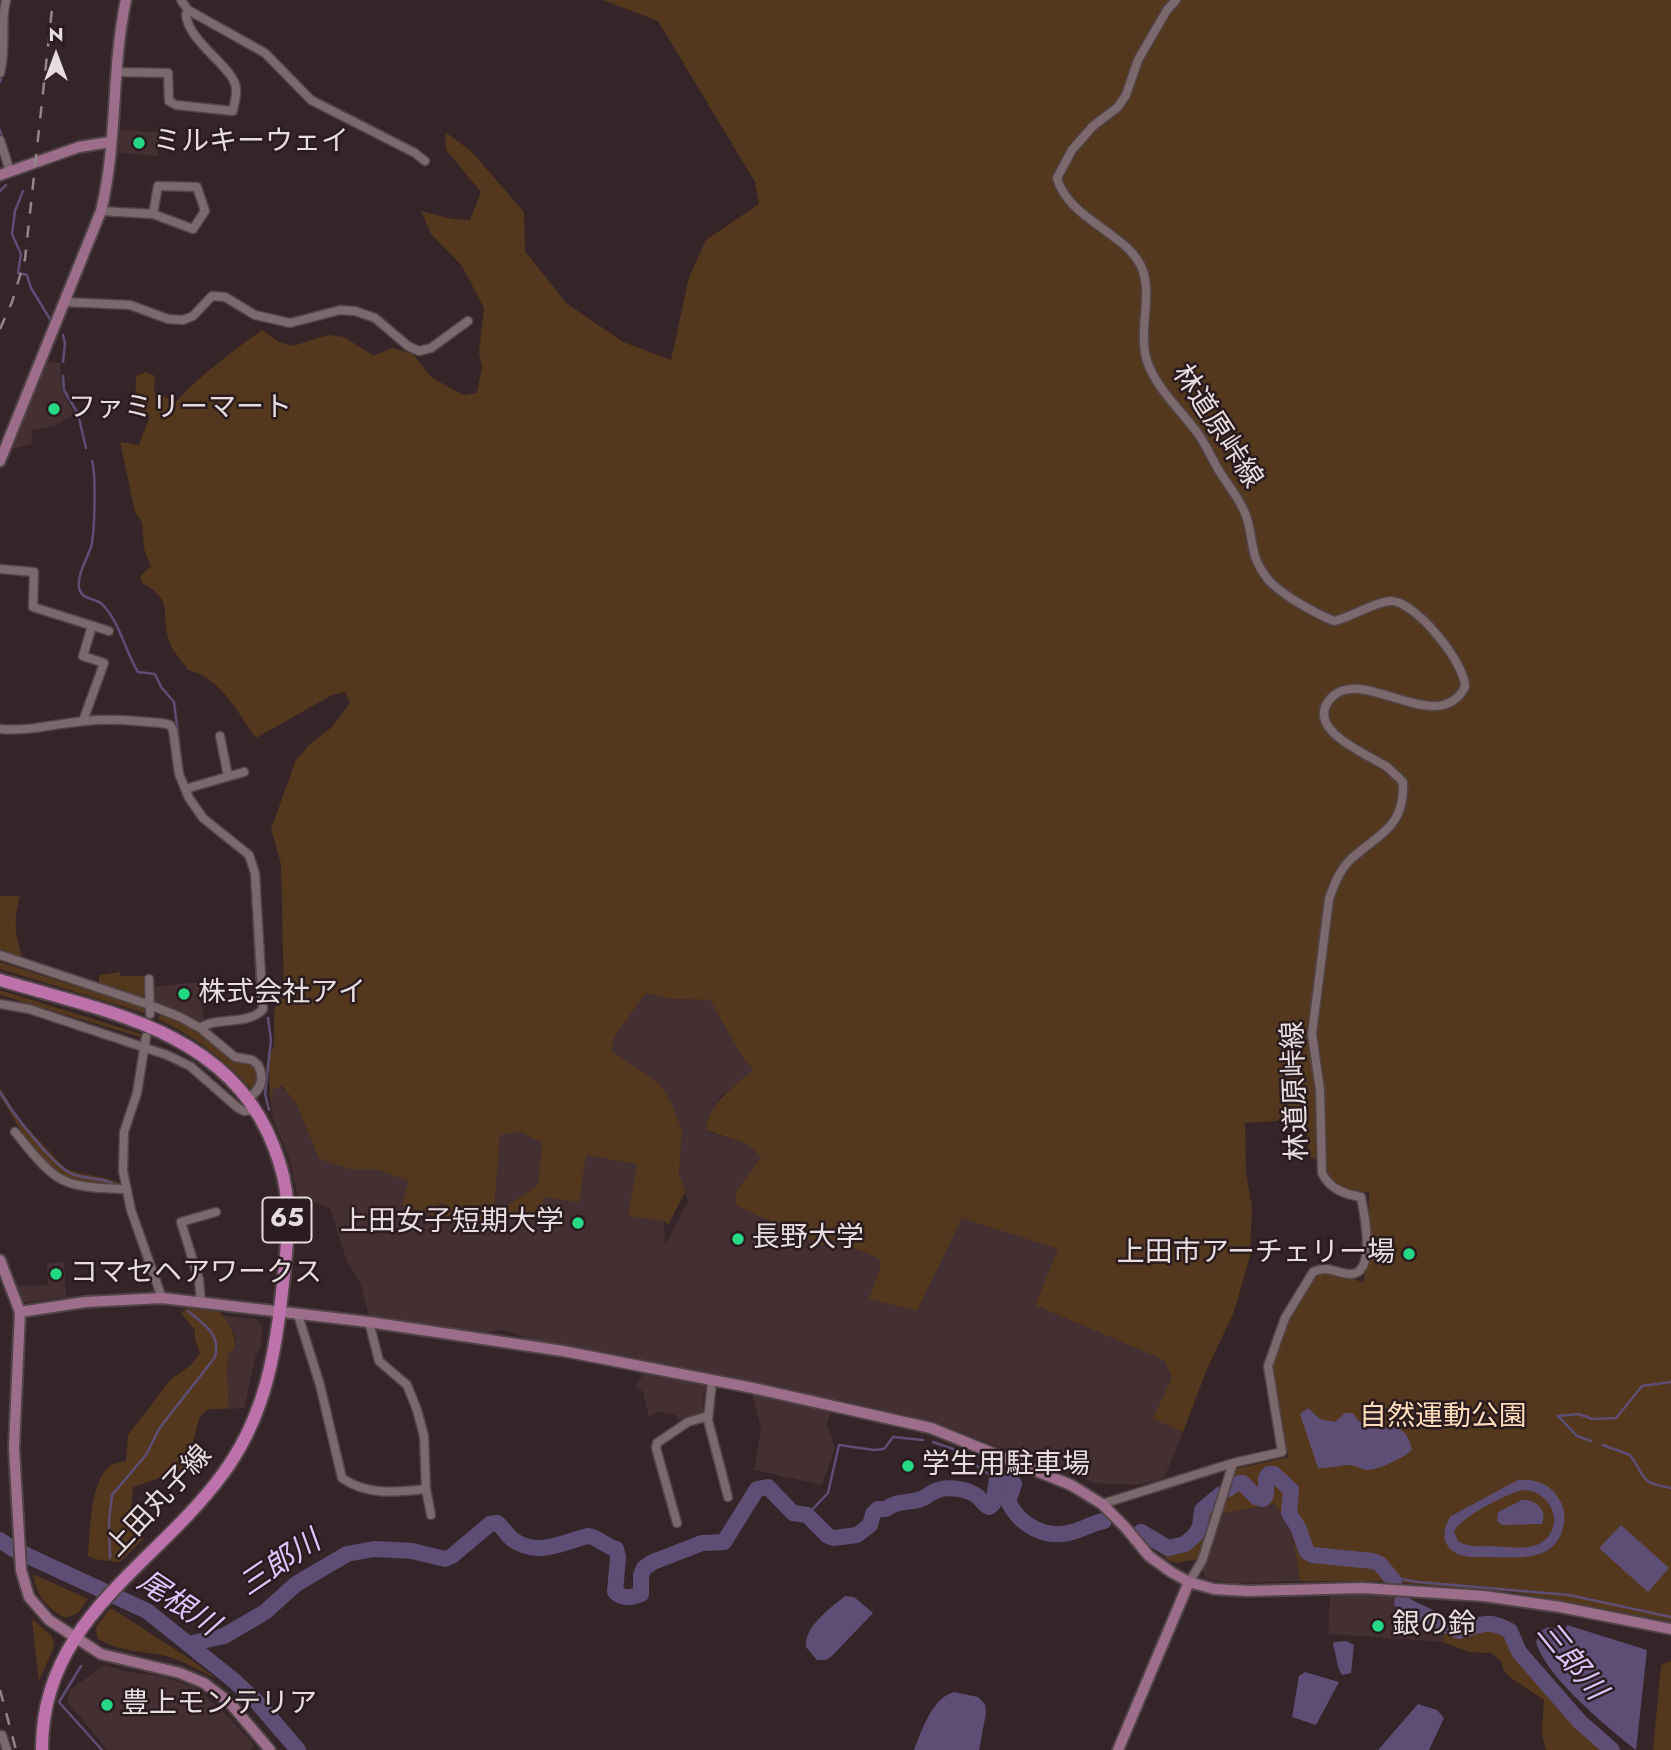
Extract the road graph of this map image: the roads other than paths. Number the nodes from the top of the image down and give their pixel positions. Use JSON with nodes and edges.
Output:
{"nodes":[{"id":1,"x":126,"y":0,"type":"edge"},
{"id":2,"x":181,"y":0,"type":"edge"},
{"id":3,"x":1177,"y":0,"type":"edge"},
{"id":4,"x":6,"y":1,"type":"edge"},
{"id":5,"x":188,"y":10,"type":"junction"},
{"id":6,"x":116,"y":72,"type":"junction"},
{"id":7,"x":0,"y":73,"type":"edge"},
{"id":8,"x":0,"y":140,"type":"edge"},
{"id":9,"x":110,"y":142,"type":"junction"},
{"id":10,"x":425,"y":161,"type":"dead end"},
{"id":11,"x":5,"y":173,"type":"edge"},
{"id":12,"x":101,"y":211,"type":"junction"},
{"id":13,"x":153,"y":214,"type":"junction"},
{"id":14,"x":65,"y":303,"type":"junction"},
{"id":15,"x":468,"y":321,"type":"dead end"},
{"id":16,"x":0,"y":461,"type":"edge"},
{"id":17,"x":0,"y":569,"type":"edge"},
{"id":18,"x":92,"y":626,"type":"junction"},
{"id":19,"x":109,"y":631,"type":"dead end"},
{"id":20,"x":83,"y":721,"type":"junction"},
{"id":21,"x":0,"y":729,"type":"edge"},
{"id":22,"x":220,"y":736,"type":"dead end"},
{"id":23,"x":244,"y":772,"type":"dead end"},
{"id":24,"x":228,"y":776,"type":"junction"},
{"id":25,"x":185,"y":789,"type":"junction"},
{"id":26,"x":0,"y":955,"type":"edge"},
{"id":27,"x":149,"y":979,"type":"dead end"},
{"id":28,"x":0,"y":980,"type":"edge"},
{"id":29,"x":0,"y":1004,"type":"edge"},
{"id":30,"x":150,"y":1009,"type":"junction"},
{"id":31,"x":200,"y":1028,"type":"junction"},
{"id":32,"x":144,"y":1041,"type":"junction"},
{"id":33,"x":248,"y":1098,"type":"junction"},
{"id":34,"x":256,"y":1110,"type":"junction"},
{"id":35,"x":15,"y":1132,"type":"dead end"},
{"id":36,"x":125,"y":1189,"type":"junction"},
{"id":37,"x":216,"y":1212,"type":"dead end"},
{"id":38,"x":0,"y":1260,"type":"edge"},
{"id":39,"x":162,"y":1298,"type":"junction"},
{"id":40,"x":201,"y":1303,"type":"junction"},
{"id":41,"x":20,"y":1312,"type":"junction"},
{"id":42,"x":280,"y":1312,"type":"junction"},
{"id":43,"x":298,"y":1315,"type":"junction"},
{"id":44,"x":369,"y":1322,"type":"junction"},
{"id":45,"x":712,"y":1381,"type":"junction"},
{"id":46,"x":708,"y":1416,"type":"junction"},
{"id":47,"x":1233,"y":1463,"type":"junction"},
{"id":48,"x":426,"y":1489,"type":"junction"},
{"id":49,"x":729,"y":1497,"type":"dead end"},
{"id":50,"x":1102,"y":1504,"type":"junction"},
{"id":51,"x":431,"y":1514,"type":"dead end"},
{"id":52,"x":677,"y":1523,"type":"dead end"},
{"id":53,"x":1189,"y":1582,"type":"junction"},
{"id":54,"x":1671,"y":1629,"type":"edge"},
{"id":55,"x":74,"y":1638,"type":"junction"},
{"id":56,"x":0,"y":1735,"type":"edge"},
{"id":57,"x":6,"y":1750,"type":"edge"},
{"id":58,"x":42,"y":1750,"type":"edge"},
{"id":59,"x":270,"y":1750,"type":"edge"},
{"id":60,"x":1118,"y":1750,"type":"edge"}],
"edges":[{"from":1,"to":6,"type":"street"},
{"from":2,"to":5,"type":"street"},
{"from":3,"to":47,"type":"street","name":"林道原峠線"},
{"from":4,"to":7,"type":"street"},
{"from":5,"to":6,"type":"street"},
{"from":5,"to":10,"type":"street"},
{"from":6,"to":9,"type":"street"},
{"from":8,"to":11,"type":"street"},
{"from":9,"to":11,"type":"street"},
{"from":9,"to":12,"type":"street"},
{"from":12,"to":13,"type":"street"},
{"from":12,"to":14,"type":"street"},
{"from":13,"to":13,"type":"street"},
{"from":14,"to":15,"type":"street"},
{"from":14,"to":16,"type":"street"},
{"from":17,"to":18,"type":"street"},
{"from":18,"to":19,"type":"street"},
{"from":18,"to":20,"type":"street"},
{"from":20,"to":21,"type":"street"},
{"from":20,"to":25,"type":"street"},
{"from":22,"to":24,"type":"street"},
{"from":23,"to":24,"type":"street"},
{"from":24,"to":25,"type":"street"},
{"from":25,"to":31,"type":"street"},
{"from":26,"to":30,"type":"street"},
{"from":27,"to":30,"type":"street"},
{"from":28,"to":33,"type":"main road","name":"上田丸子線","number":"65"},
{"from":29,"to":32,"type":"street"},
{"from":30,"to":31,"type":"street"},
{"from":31,"to":33,"type":"street"},
{"from":32,"to":34,"type":"street"},
{"from":32,"to":36,"type":"street"},
{"from":33,"to":34,"type":"main road","name":"上田丸子線","number":"65"},
{"from":34,"to":42,"type":"main road","name":"上田丸子線","number":"65"},
{"from":35,"to":36,"type":"street"},
{"from":36,"to":39,"type":"street"},
{"from":37,"to":40,"type":"street"},
{"from":38,"to":41,"type":"street"},
{"from":39,"to":40,"type":"street"},
{"from":39,"to":41,"type":"street"},
{"from":40,"to":42,"type":"street"},
{"from":41,"to":55,"type":"street"},
{"from":42,"to":43,"type":"street"},
{"from":42,"to":55,"type":"main road","name":"上田丸子線","number":"65"},
{"from":43,"to":44,"type":"street"},
{"from":43,"to":48,"type":"street"},
{"from":44,"to":45,"type":"street"},
{"from":44,"to":48,"type":"street"},
{"from":45,"to":46,"type":"street"},
{"from":45,"to":50,"type":"street"},
{"from":46,"to":49,"type":"street"},
{"from":46,"to":52,"type":"street"},
{"from":47,"to":50,"type":"street"},
{"from":47,"to":53,"type":"street"},
{"from":48,"to":51,"type":"street"},
{"from":50,"to":53,"type":"street"},
{"from":53,"to":54,"type":"street"},
{"from":53,"to":60,"type":"street"},
{"from":55,"to":58,"type":"main road","name":"上田丸子線","number":"65"},
{"from":55,"to":59,"type":"street"},
{"from":56,"to":57,"type":"street"}]}
